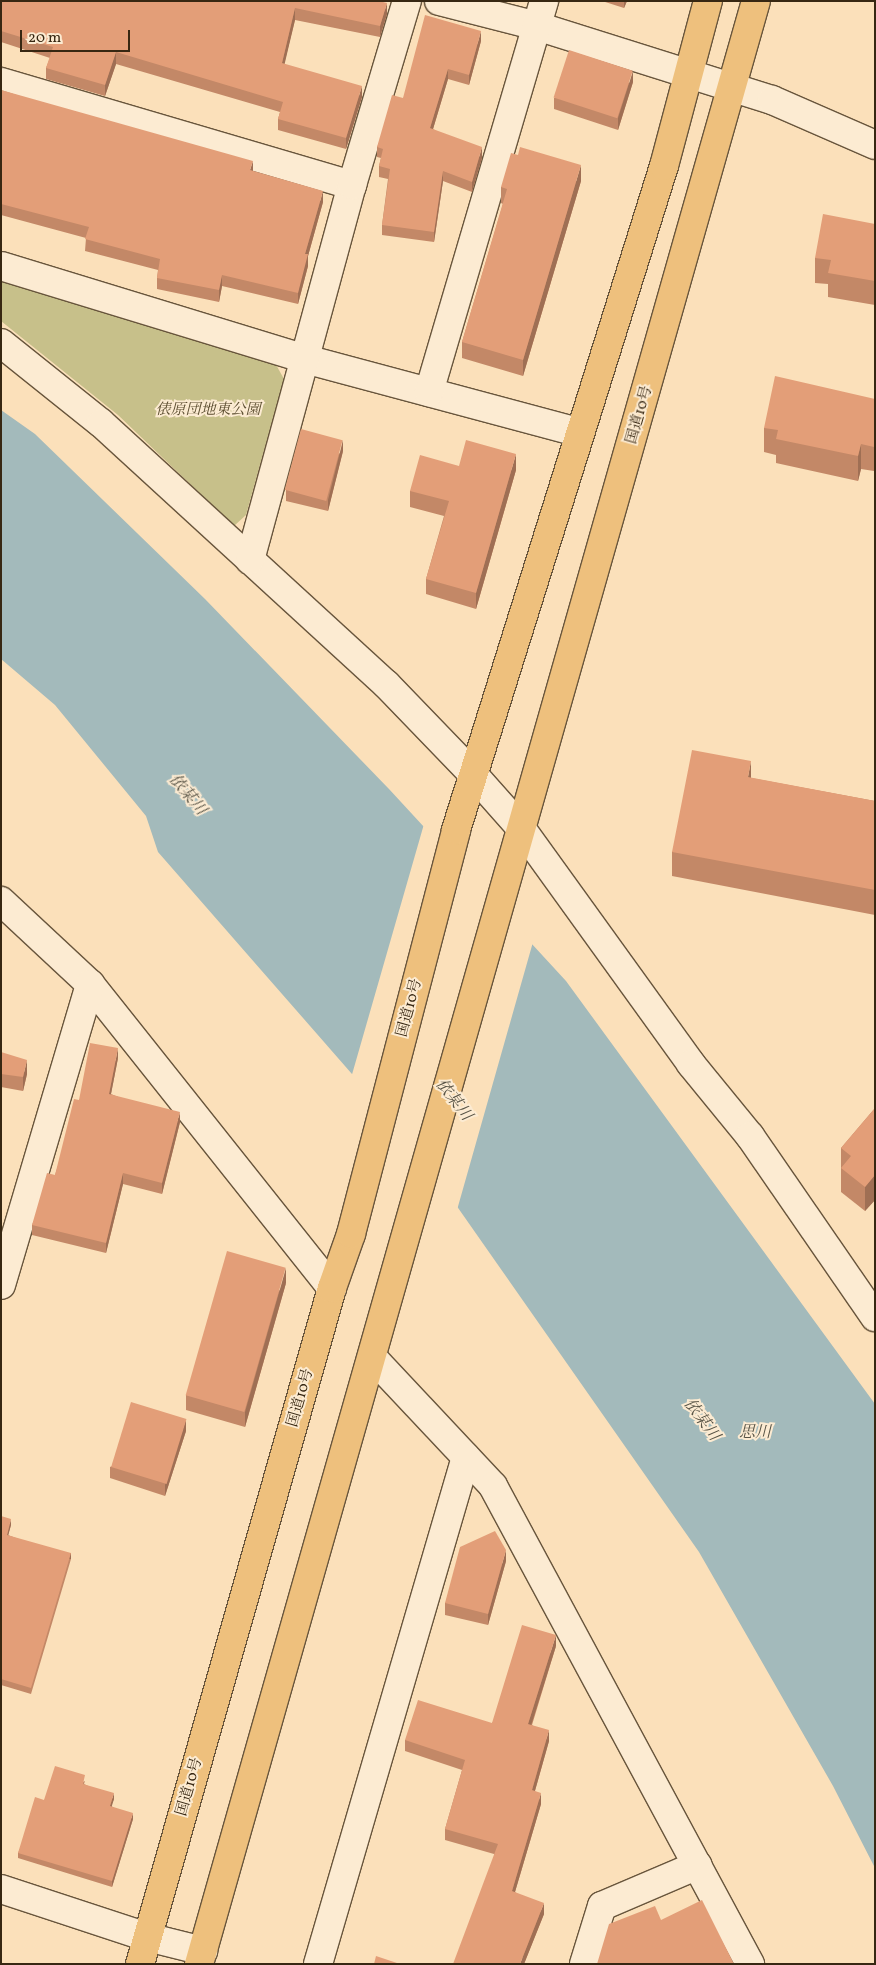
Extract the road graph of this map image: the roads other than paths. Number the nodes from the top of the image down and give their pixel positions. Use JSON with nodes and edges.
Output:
{"nodes":[{"id":1,"x":407,"y":1,"type":"edge"},
{"id":2,"x":439,"y":1,"type":"edge"},
{"id":3,"x":708,"y":1,"type":"edge"},
{"id":4,"x":756,"y":1,"type":"edge"},
{"id":5,"x":540,"y":14,"type":"edge"},
{"id":6,"x":688,"y":74,"type":"junction"},
{"id":7,"x":1,"y":82,"type":"edge"},
{"id":8,"x":731,"y":88,"type":"junction"},
{"id":9,"x":875,"y":145,"type":"edge"},
{"id":10,"x":352,"y":185,"type":"junction"},
{"id":11,"x":1,"y":266,"type":"edge"},
{"id":12,"x":1,"y":343,"type":"edge"},
{"id":13,"x":305,"y":359,"type":"junction"},
{"id":14,"x":429,"y":392,"type":"junction"},
{"id":15,"x":578,"y":432,"type":"junction"},
{"id":16,"x":250,"y":560,"type":"junction"},
{"id":17,"x":473,"y":774,"type":"junction"},
{"id":18,"x":521,"y":828,"type":"junction"},
{"id":19,"x":1,"y":901,"type":"edge"},
{"id":20,"x":90,"y":984,"type":"junction"},
{"id":21,"x":9,"y":1226,"type":"edge"},
{"id":22,"x":1,"y":1285,"type":"edge"},
{"id":23,"x":332,"y":1288,"type":"junction"},
{"id":24,"x":875,"y":1317,"type":"edge"},
{"id":25,"x":373,"y":1358,"type":"junction"},
{"id":26,"x":466,"y":1457,"type":"junction"},
{"id":27,"x":698,"y":1865,"type":"junction"},
{"id":28,"x":1,"y":1889,"type":"edge"},
{"id":29,"x":147,"y":1937,"type":"junction"},
{"id":30,"x":201,"y":1957,"type":"edge"},
{"id":31,"x":140,"y":1964,"type":"edge"},
{"id":32,"x":318,"y":1964,"type":"edge"},
{"id":33,"x":584,"y":1964,"type":"edge"},
{"id":34,"x":750,"y":1964,"type":"edge"}],
"edges":[{"from":1,"to":10,"type":"street"},
{"from":2,"to":5,"type":"street"},
{"from":3,"to":6,"type":"highway"},
{"from":4,"to":8,"type":"highway","name":"国道10号"},
{"from":5,"to":6,"type":"street"},
{"from":5,"to":14,"type":"street"},
{"from":6,"to":8,"type":"street"},
{"from":6,"to":15,"type":"highway"},
{"from":7,"to":10,"type":"street"},
{"from":8,"to":9,"type":"street"},
{"from":8,"to":18,"type":"highway","name":"国道10号"},
{"from":10,"to":13,"type":"street"},
{"from":11,"to":13,"type":"street"},
{"from":12,"to":16,"type":"street"},
{"from":13,"to":14,"type":"street"},
{"from":13,"to":16,"type":"street"},
{"from":14,"to":15,"type":"street"},
{"from":15,"to":17,"type":"highway"},
{"from":16,"to":17,"type":"street"},
{"from":17,"to":18,"type":"street"},
{"from":17,"to":23,"type":"highway","name":"国道10号"},
{"from":18,"to":24,"type":"street"},
{"from":18,"to":25,"type":"highway","name":"国道10号"},
{"from":19,"to":20,"type":"street"},
{"from":20,"to":21,"type":"street"},
{"from":20,"to":23,"type":"street"},
{"from":21,"to":22,"type":"street"},
{"from":23,"to":29,"type":"highway","name":"国道10号"},
{"from":25,"to":26,"type":"street"},
{"from":25,"to":30,"type":"highway"},
{"from":26,"to":27,"type":"street"},
{"from":26,"to":32,"type":"street"},
{"from":27,"to":33,"type":"street"},
{"from":27,"to":34,"type":"street"},
{"from":28,"to":29,"type":"street"},
{"from":29,"to":30,"type":"street"},
{"from":29,"to":31,"type":"highway","name":"国道10号"}]}
